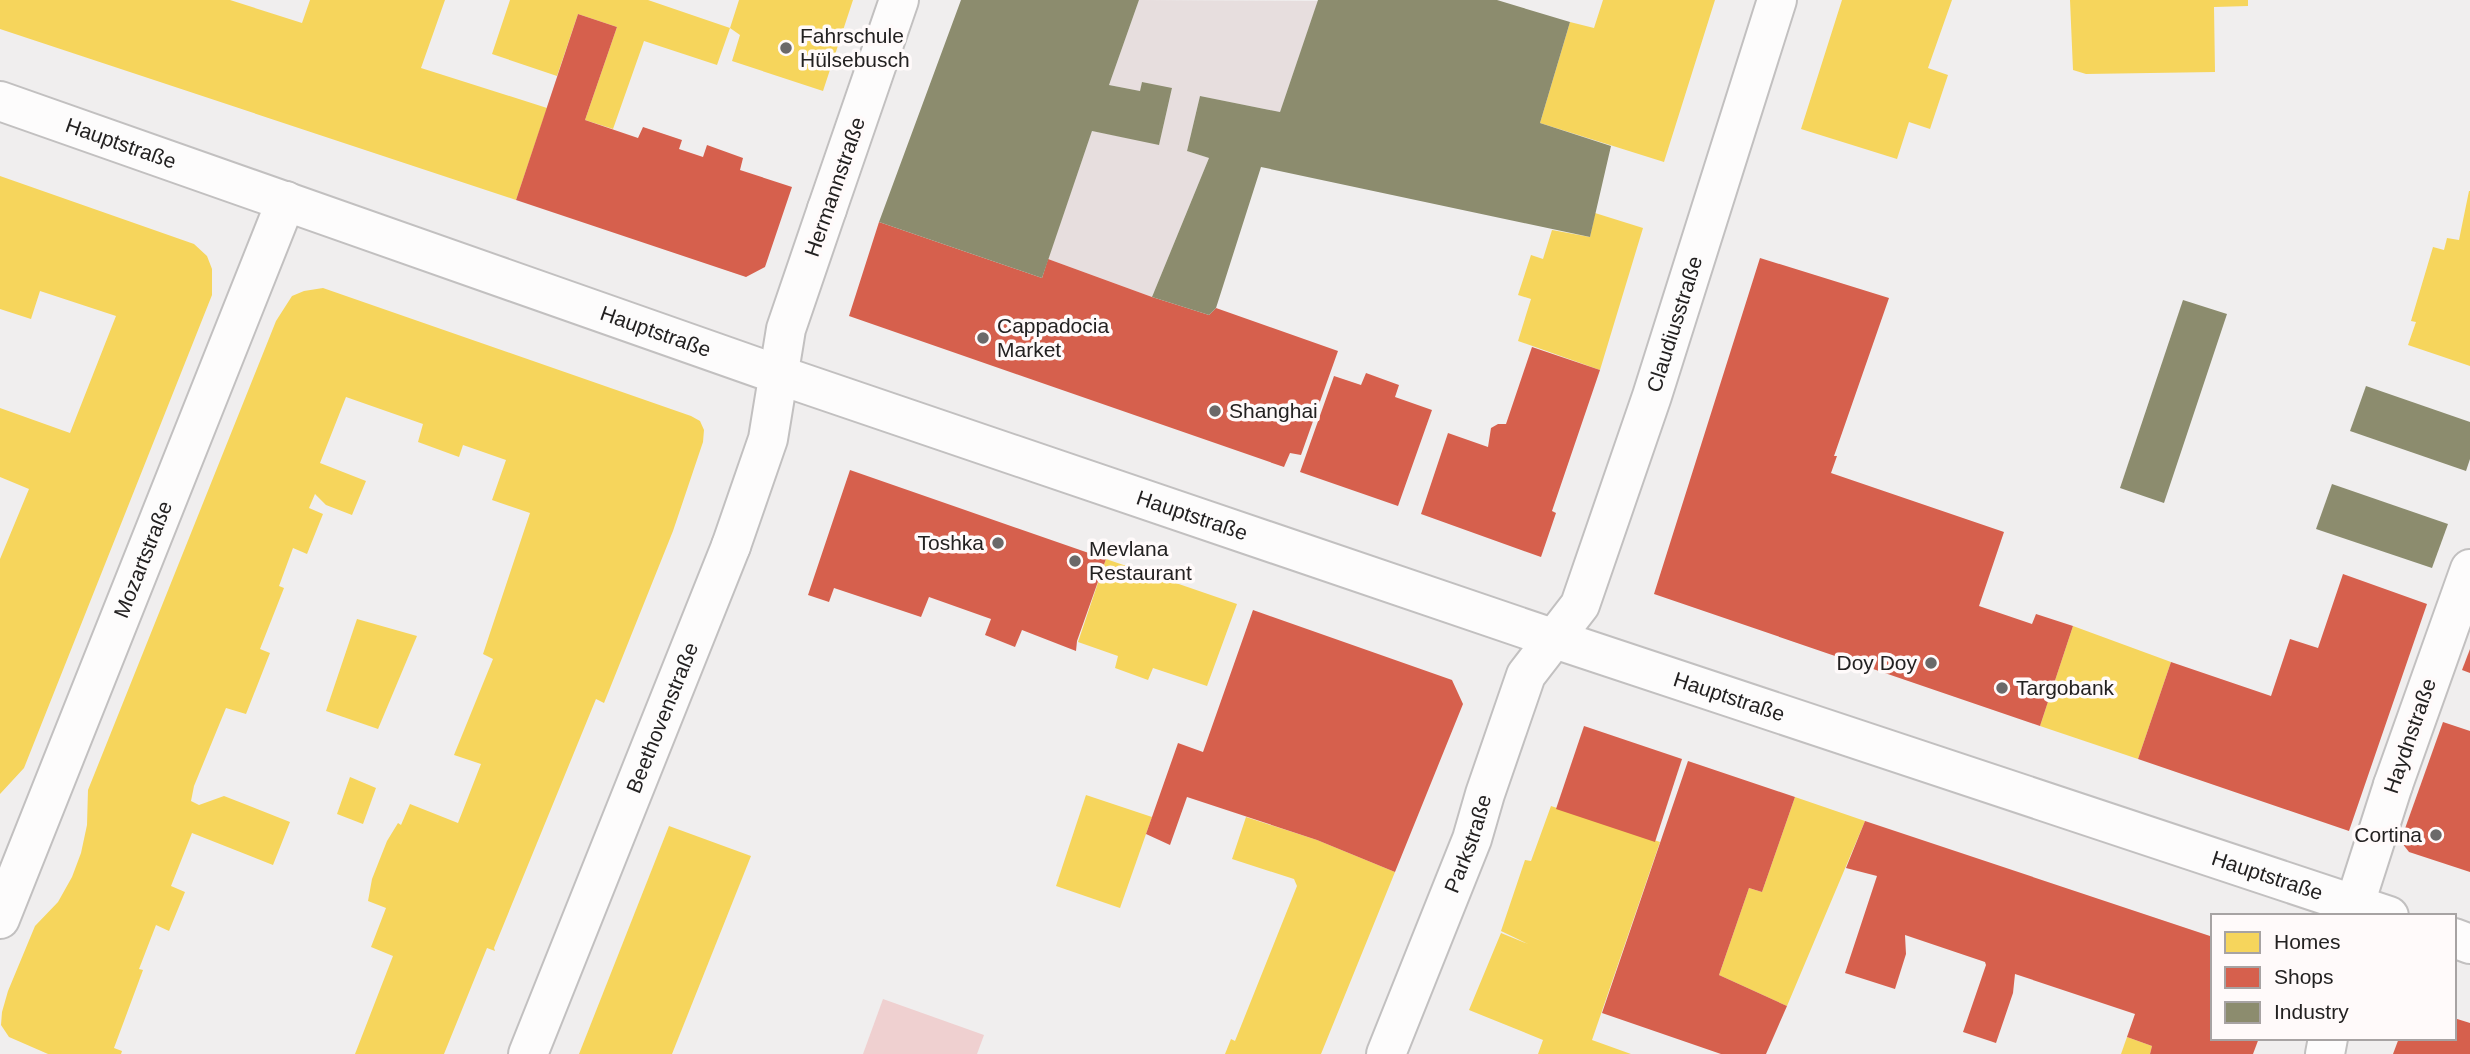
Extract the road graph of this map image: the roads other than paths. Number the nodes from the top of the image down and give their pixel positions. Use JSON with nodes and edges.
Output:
{"nodes":[{"id":1,"x":899,"y":0,"type":"edge"},
{"id":2,"x":1777,"y":0,"type":"edge"},
{"id":3,"x":0,"y":101,"type":"edge"},
{"id":4,"x":286,"y":201,"type":"junction"},
{"id":5,"x":779,"y":375,"type":"junction"},
{"id":6,"x":2470,"y":569,"type":"edge"},
{"id":7,"x":1555,"y":639,"type":"junction"},
{"id":8,"x":2365,"y":912,"type":"edge"},
{"id":9,"x":0,"y":919,"type":"edge"},
{"id":10,"x":528,"y":1054,"type":"edge"},
{"id":11,"x":1385,"y":1054,"type":"edge"}],
"edges":[{"from":1,"to":5,"type":"street","name":"Hermannstraße"},
{"from":2,"to":7,"type":"street","name":"Claudiusstraße"},
{"from":3,"to":4,"type":"street","name":"Hauptstraße"},
{"from":4,"to":5,"type":"street","name":"Hauptstraße"},
{"from":4,"to":9,"type":"street","name":"Mozartstraße"},
{"from":5,"to":7,"type":"street","name":"Hauptstraße"},
{"from":5,"to":10,"type":"street","name":"Beethovenstraße"},
{"from":6,"to":8,"type":"street","name":"Haydnstraße"},
{"from":7,"to":8,"type":"street","name":"Hauptstraße"},
{"from":7,"to":11,"type":"street","name":"Parkstraße"}]}
